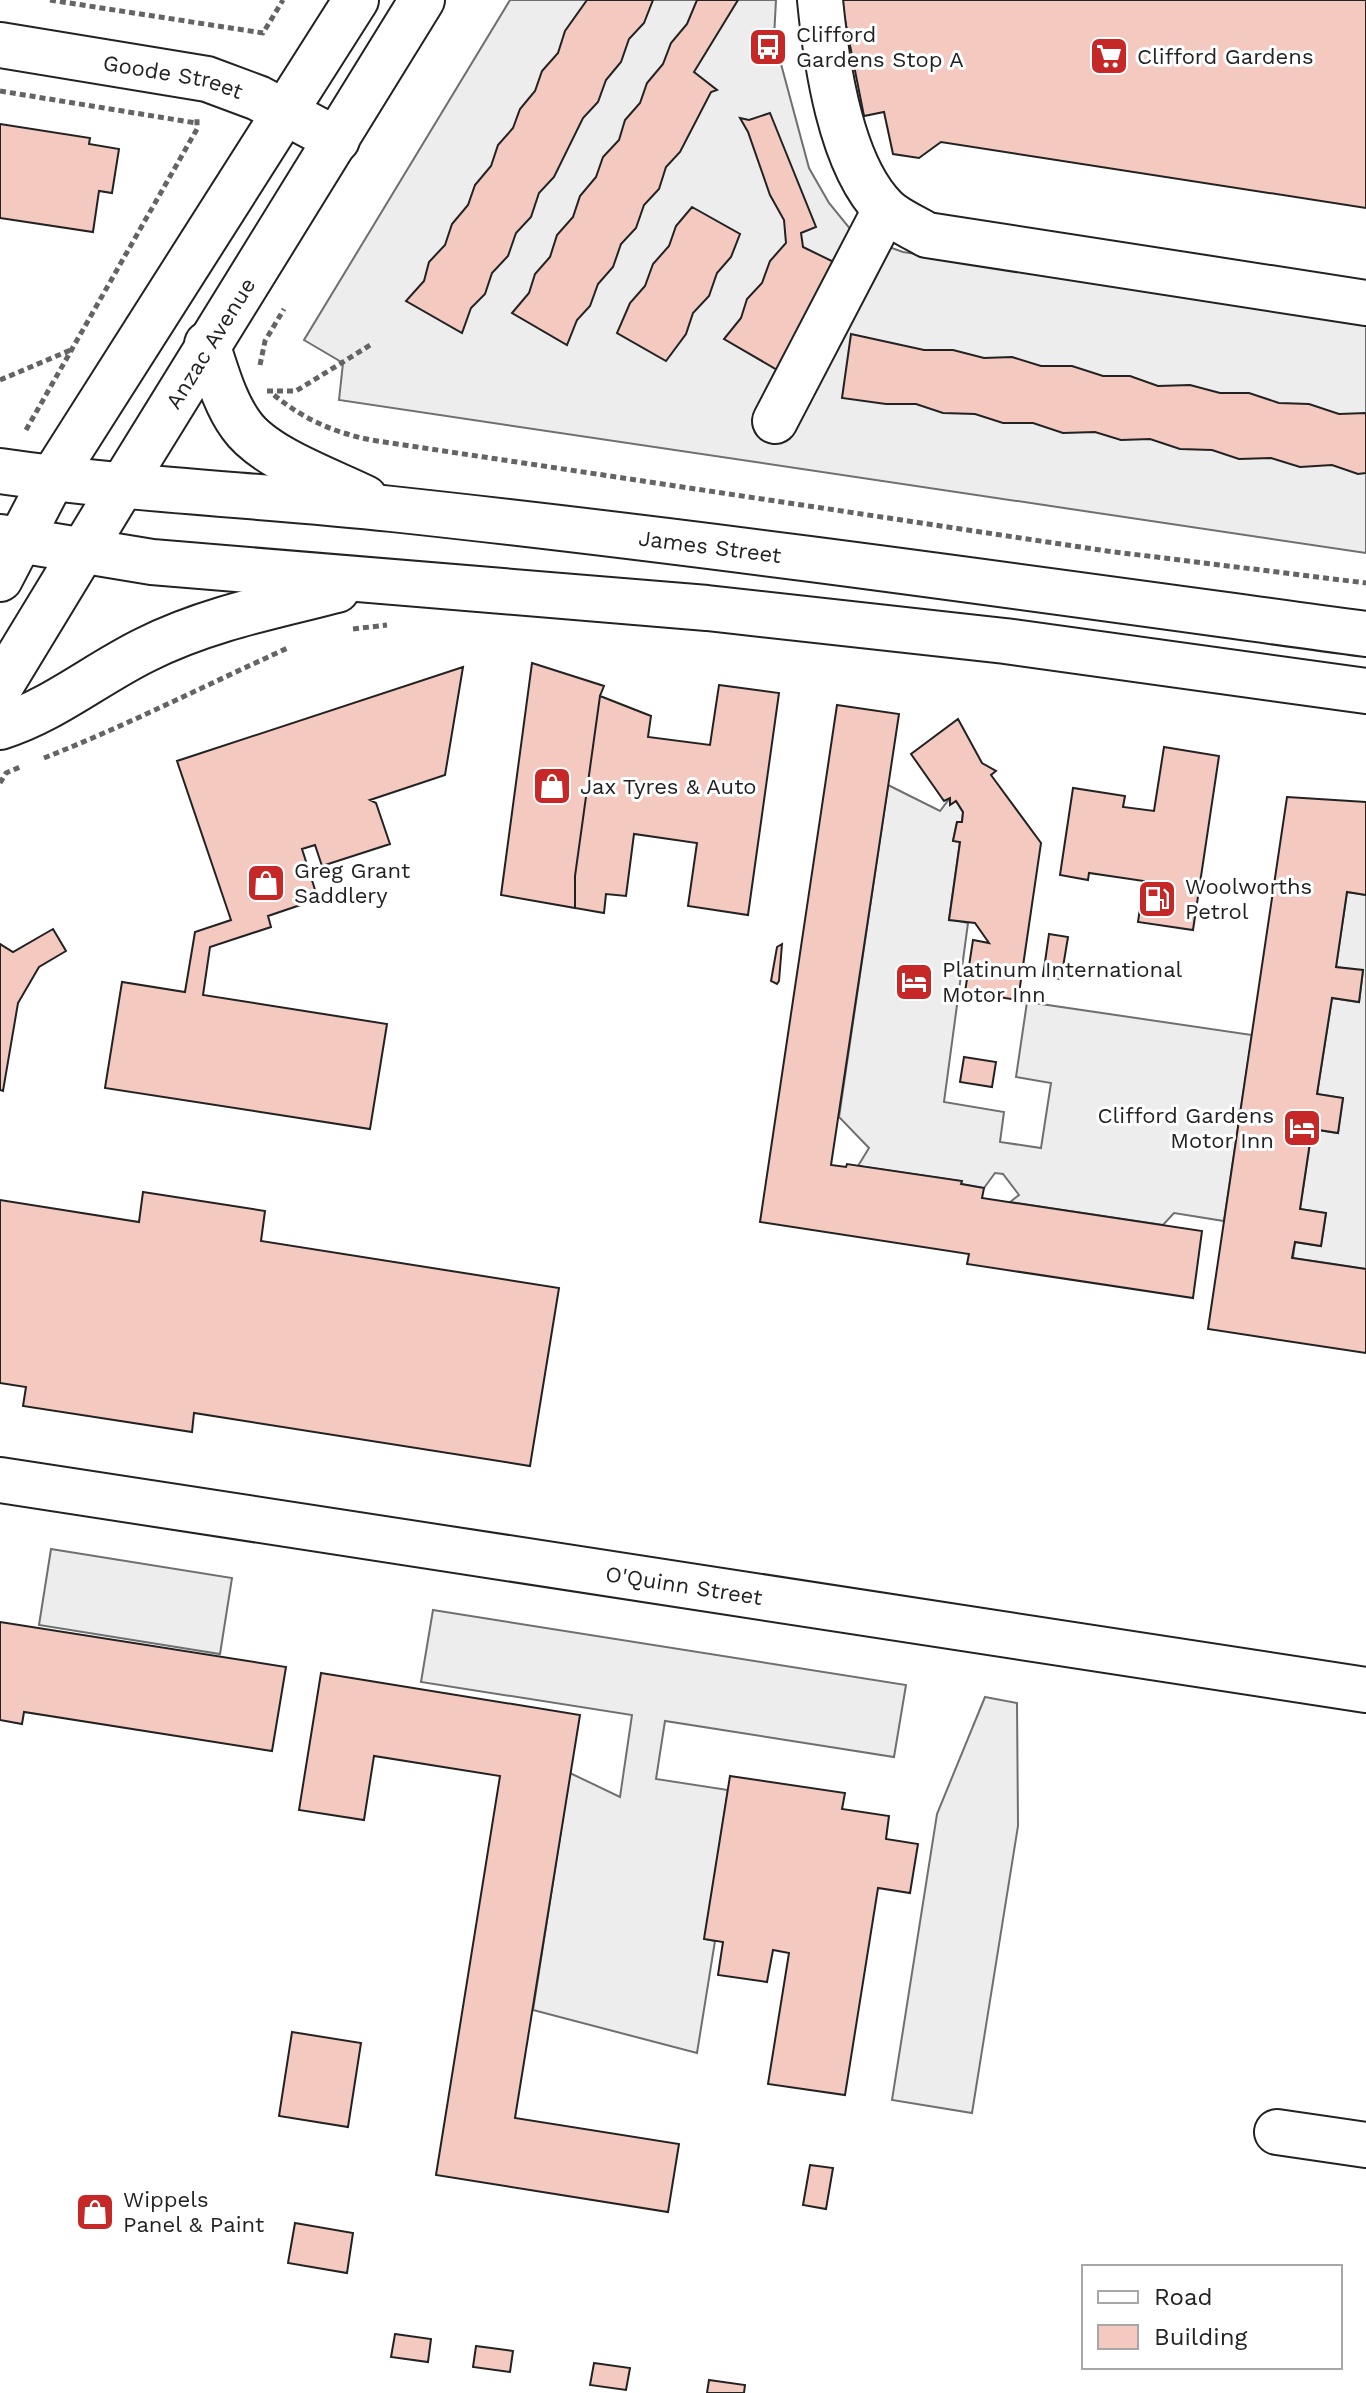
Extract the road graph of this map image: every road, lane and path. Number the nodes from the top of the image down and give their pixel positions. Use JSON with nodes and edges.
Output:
{"nodes":[{"id":1,"x":50,"y":0,"type":"edge"},
{"id":2,"x":283,"y":0,"type":"edge"},
{"id":3,"x":356,"y":0,"type":"edge"},
{"id":4,"x":422,"y":0,"type":"edge"},
{"id":5,"x":820,"y":0,"type":"edge"},
{"id":6,"x":0,"y":45,"type":"edge"},
{"id":7,"x":0,"y":91,"type":"edge"},
{"id":8,"x":199,"y":111,"type":"dead end"},
{"id":9,"x":286,"y":112,"type":"junction"},
{"id":10,"x":196,"y":123,"type":"junction"},
{"id":11,"x":337,"y":140,"type":"junction"},
{"id":12,"x":885,"y":210,"type":"junction"},
{"id":13,"x":1366,"y":303,"type":"edge"},
{"id":14,"x":207,"y":344,"type":"junction"},
{"id":15,"x":372,"y":344,"type":"dead end"},
{"id":16,"x":73,"y":349,"type":"junction"},
{"id":17,"x":0,"y":380,"type":"edge"},
{"id":18,"x":775,"y":421,"type":"dead end"},
{"id":19,"x":26,"y":430,"type":"dead end"},
{"id":20,"x":0,"y":471,"type":"edge"},
{"id":21,"x":53,"y":477,"type":"junction"},
{"id":22,"x":122,"y":486,"type":"junction"},
{"id":23,"x":388,"y":508,"type":"junction"},
{"id":24,"x":11,"y":539,"type":"edge"},
{"id":25,"x":85,"y":551,"type":"junction"},
{"id":26,"x":0,"y":579,"type":"edge"},
{"id":27,"x":370,"y":582,"type":"junction"},
{"id":28,"x":1366,"y":583,"type":"edge"},
{"id":29,"x":394,"y":624,"type":"dead end"},
{"id":30,"x":341,"y":631,"type":"dead end"},
{"id":31,"x":1366,"y":634,"type":"edge"},
{"id":32,"x":296,"y":644,"type":"dead end"},
{"id":33,"x":0,"y":687,"type":"edge"},
{"id":34,"x":1366,"y":691,"type":"edge"},
{"id":35,"x":0,"y":727,"type":"edge"},
{"id":36,"x":0,"y":783,"type":"edge"},
{"id":37,"x":0,"y":1480,"type":"edge"},
{"id":38,"x":1366,"y":1690,"type":"edge"},
{"id":39,"x":1277,"y":2132,"type":"dead end"},
{"id":40,"x":1366,"y":2145,"type":"edge"}],
"edges":[{"from":1,"to":2,"type":"path"},
{"from":3,"to":9,"type":"main road"},
{"from":4,"to":11,"type":"main road","name":"Anzac Avenue"},
{"from":5,"to":12,"type":"main road"},
{"from":6,"to":9,"type":"main road","name":"Goode Street"},
{"from":7,"to":10,"type":"path"},
{"from":8,"to":10,"type":"path"},
{"from":9,"to":11,"type":"main road","name":"Goode Street"},
{"from":9,"to":21,"type":"main road"},
{"from":10,"to":16,"type":"path"},
{"from":11,"to":14,"type":"main road","name":"Anzac Avenue"},
{"from":12,"to":13,"type":"main road"},
{"from":12,"to":18,"type":"main road"},
{"from":14,"to":22,"type":"main road","name":"Anzac Avenue"},
{"from":14,"to":23,"type":"main road"},
{"from":15,"to":28,"type":"path"},
{"from":16,"to":17,"type":"path"},
{"from":16,"to":19,"type":"path"},
{"from":20,"to":21,"type":"main road","name":"James Street"},
{"from":21,"to":22,"type":"main road","name":"James Street"},
{"from":21,"to":24,"type":"main road"},
{"from":22,"to":23,"type":"main road","name":"James Street"},
{"from":22,"to":25,"type":"main road","name":"Anzac Avenue"},
{"from":23,"to":31,"type":"main road","name":"James Street"},
{"from":24,"to":25,"type":"main road"},
{"from":24,"to":26,"type":"main road"},
{"from":25,"to":27,"type":"main road"},
{"from":25,"to":33,"type":"main road","name":"Anzac Avenue"},
{"from":27,"to":34,"type":"main road"},
{"from":27,"to":35,"type":"main road"},
{"from":29,"to":30,"type":"path"},
{"from":32,"to":36,"type":"path"},
{"from":37,"to":38,"type":"main road","name":"O'Quinn Street"},
{"from":39,"to":40,"type":"main road"}]}
